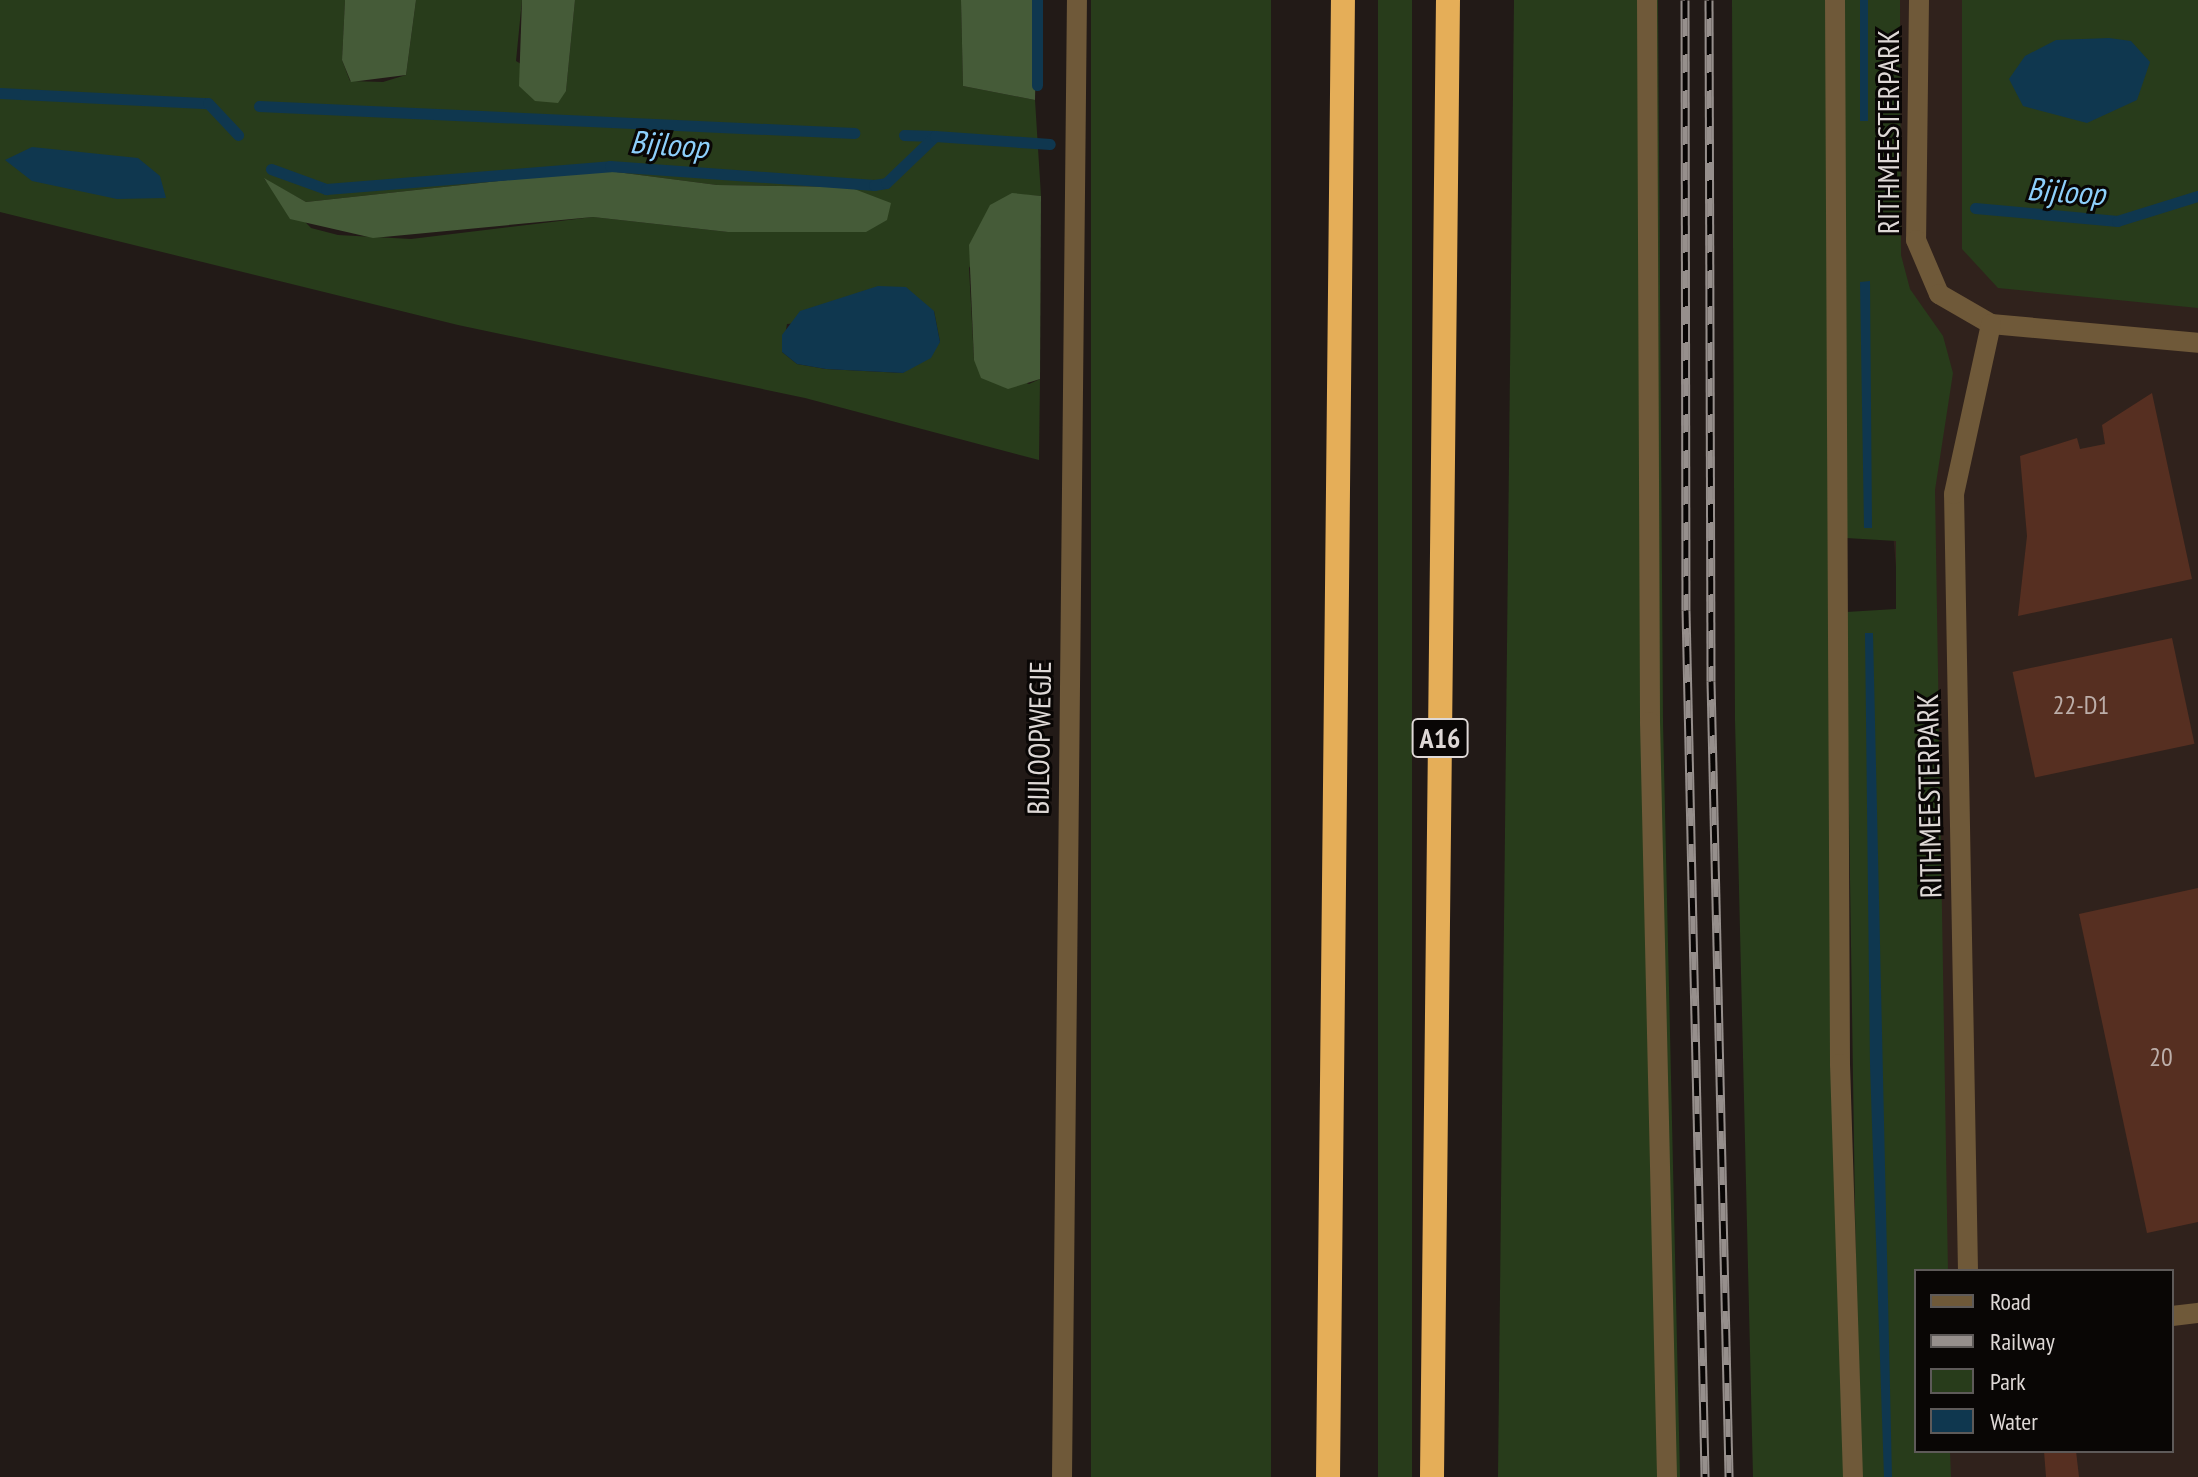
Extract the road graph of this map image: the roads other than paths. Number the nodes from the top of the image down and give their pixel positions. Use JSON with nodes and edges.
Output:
{"nodes":[{"id":1,"x":1077,"y":0,"type":"edge"},
{"id":2,"x":1343,"y":0,"type":"edge"},
{"id":3,"x":1448,"y":0,"type":"edge"},
{"id":4,"x":1647,"y":0,"type":"edge"},
{"id":5,"x":1835,"y":0,"type":"edge"},
{"id":6,"x":1919,"y":0,"type":"edge"},
{"id":7,"x":1991,"y":324,"type":"junction"},
{"id":8,"x":2198,"y":343,"type":"edge"},
{"id":9,"x":1968,"y":1269,"type":"edge"},
{"id":10,"x":2198,"y":1313,"type":"edge"},
{"id":11,"x":2174,"y":1316,"type":"edge"},
{"id":12,"x":1062,"y":1477,"type":"edge"},
{"id":13,"x":1328,"y":1477,"type":"edge"},
{"id":14,"x":1432,"y":1477,"type":"edge"},
{"id":15,"x":1667,"y":1477,"type":"edge"},
{"id":16,"x":1853,"y":1477,"type":"edge"}],
"edges":[{"from":1,"to":12,"type":"street","name":"BIJLOOPWEGJE"},
{"from":2,"to":13,"type":"highway"},
{"from":3,"to":14,"type":"highway","number":"A16"},
{"from":4,"to":15,"type":"street"},
{"from":5,"to":16,"type":"street"},
{"from":6,"to":7,"type":"street","name":"RITHMEESTERPARK"},
{"from":7,"to":8,"type":"street","name":"RITHMEESTERPARK"},
{"from":7,"to":9,"type":"street","name":"RITHMEESTERPARK"},
{"from":10,"to":11,"type":"street"}]}
